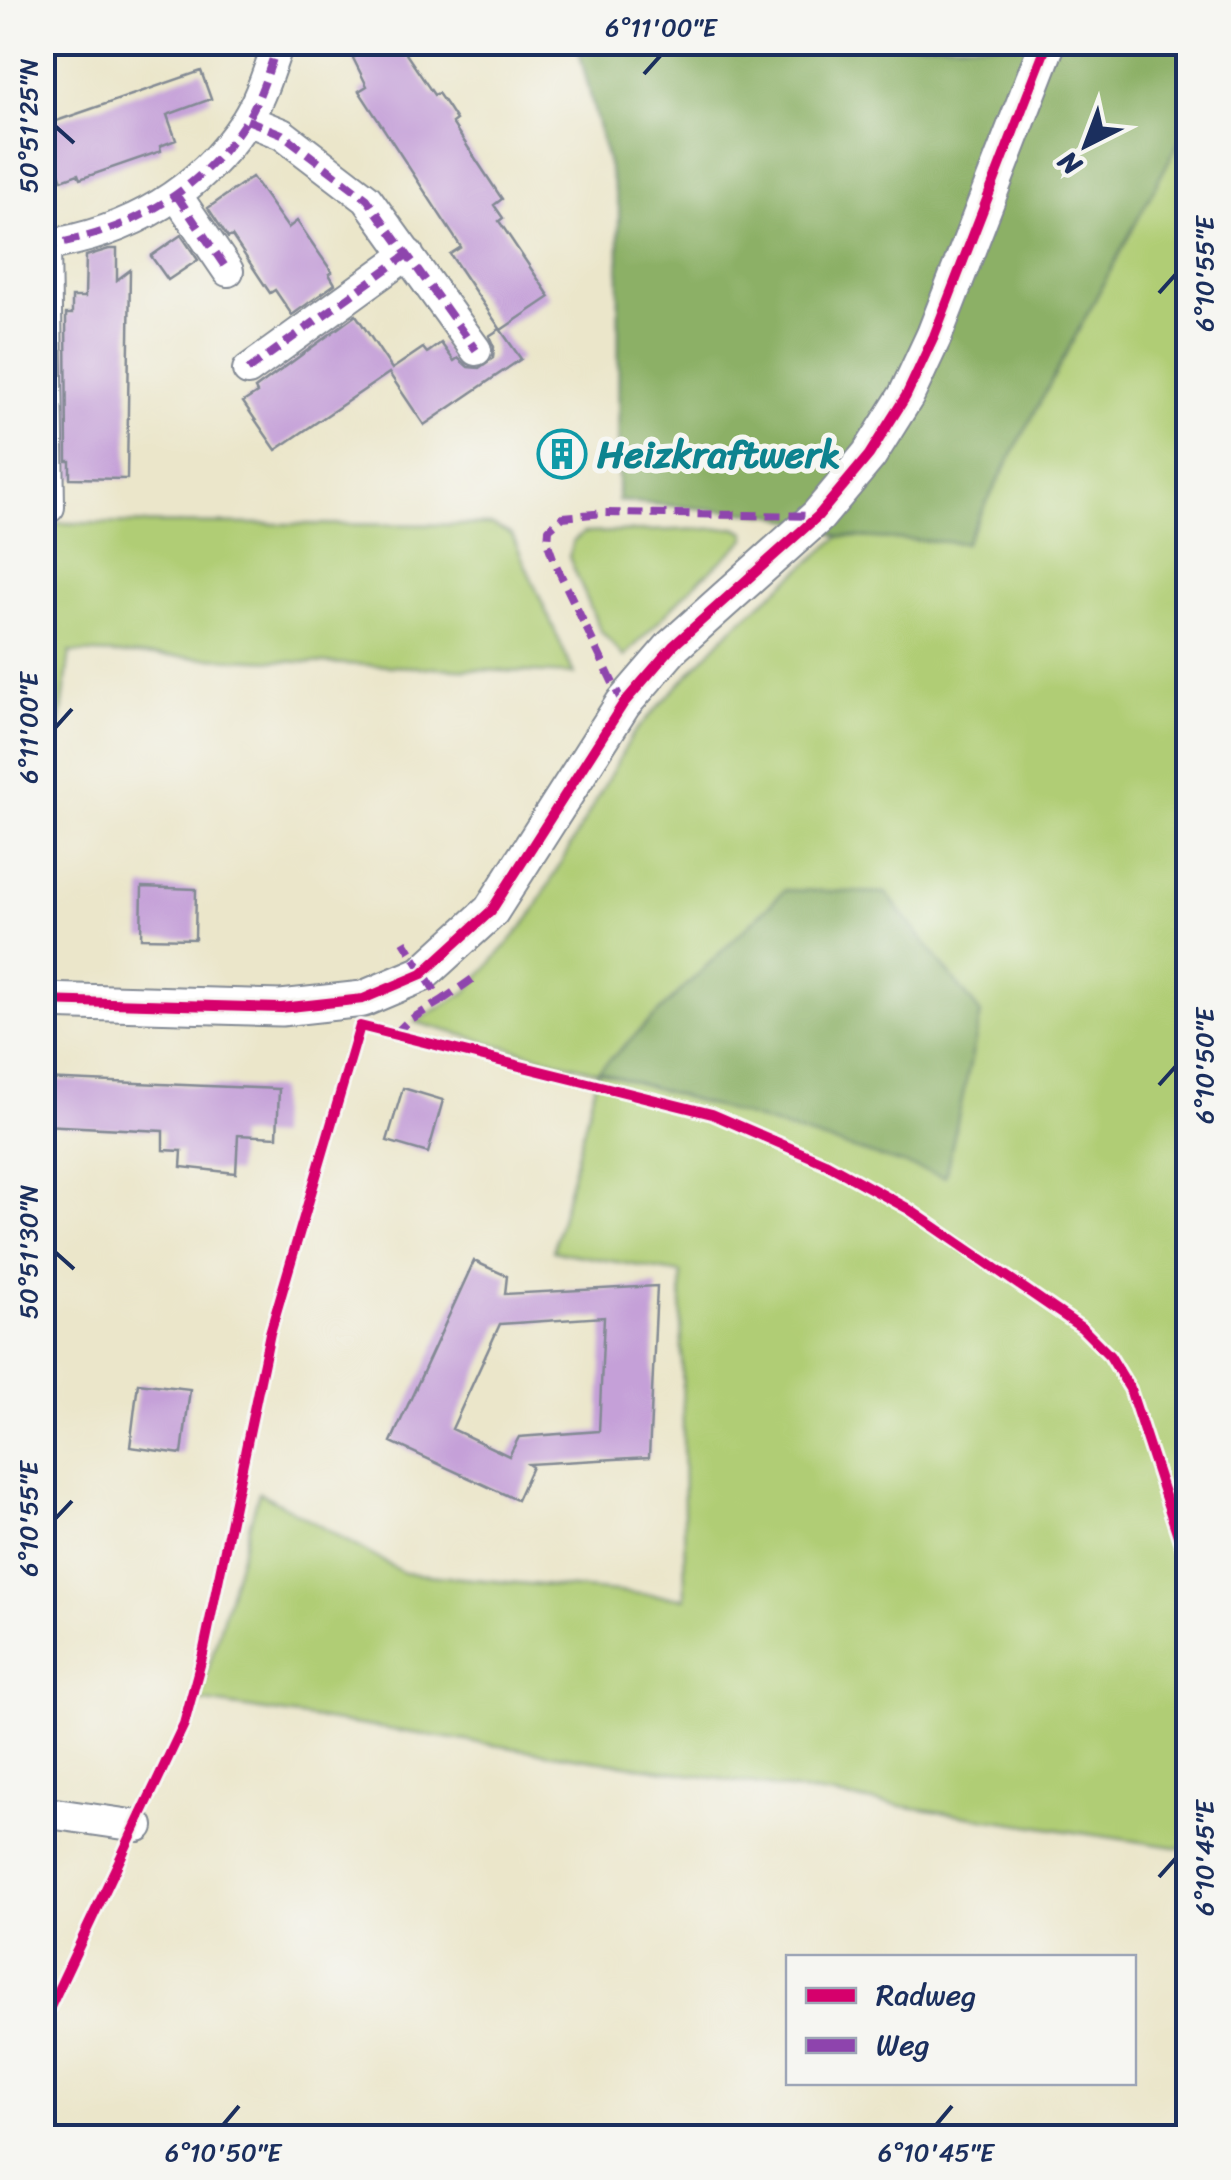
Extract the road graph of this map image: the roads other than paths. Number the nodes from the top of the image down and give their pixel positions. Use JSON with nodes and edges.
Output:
{"nodes":[{"id":1,"x":279,"y":42,"type":"edge"},
{"id":2,"x":1048,"y":42,"type":"edge"},
{"id":3,"x":247,"y":120,"type":"junction"},
{"id":4,"x":177,"y":196,"type":"junction"},
{"id":5,"x":44,"y":246,"type":"edge"},
{"id":6,"x":408,"y":254,"type":"junction"},
{"id":7,"x":228,"y":271,"type":"dead end"},
{"id":8,"x":476,"y":350,"type":"dead end"},
{"id":9,"x":248,"y":370,"type":"dead end"},
{"id":10,"x":50,"y":506,"type":"dead end"},
{"id":11,"x":42,"y":1001,"type":"edge"},
{"id":12,"x":42,"y":1812,"type":"edge"},
{"id":13,"x":138,"y":1826,"type":"dead end"}],
"edges":[{"from":1,"to":3,"type":"street"},
{"from":2,"to":11,"type":"street"},
{"from":3,"to":4,"type":"street"},
{"from":3,"to":6,"type":"street"},
{"from":4,"to":5,"type":"street"},
{"from":4,"to":7,"type":"street"},
{"from":5,"to":10,"type":"street"},
{"from":6,"to":8,"type":"street"},
{"from":6,"to":9,"type":"street"},
{"from":12,"to":13,"type":"street"}]}
